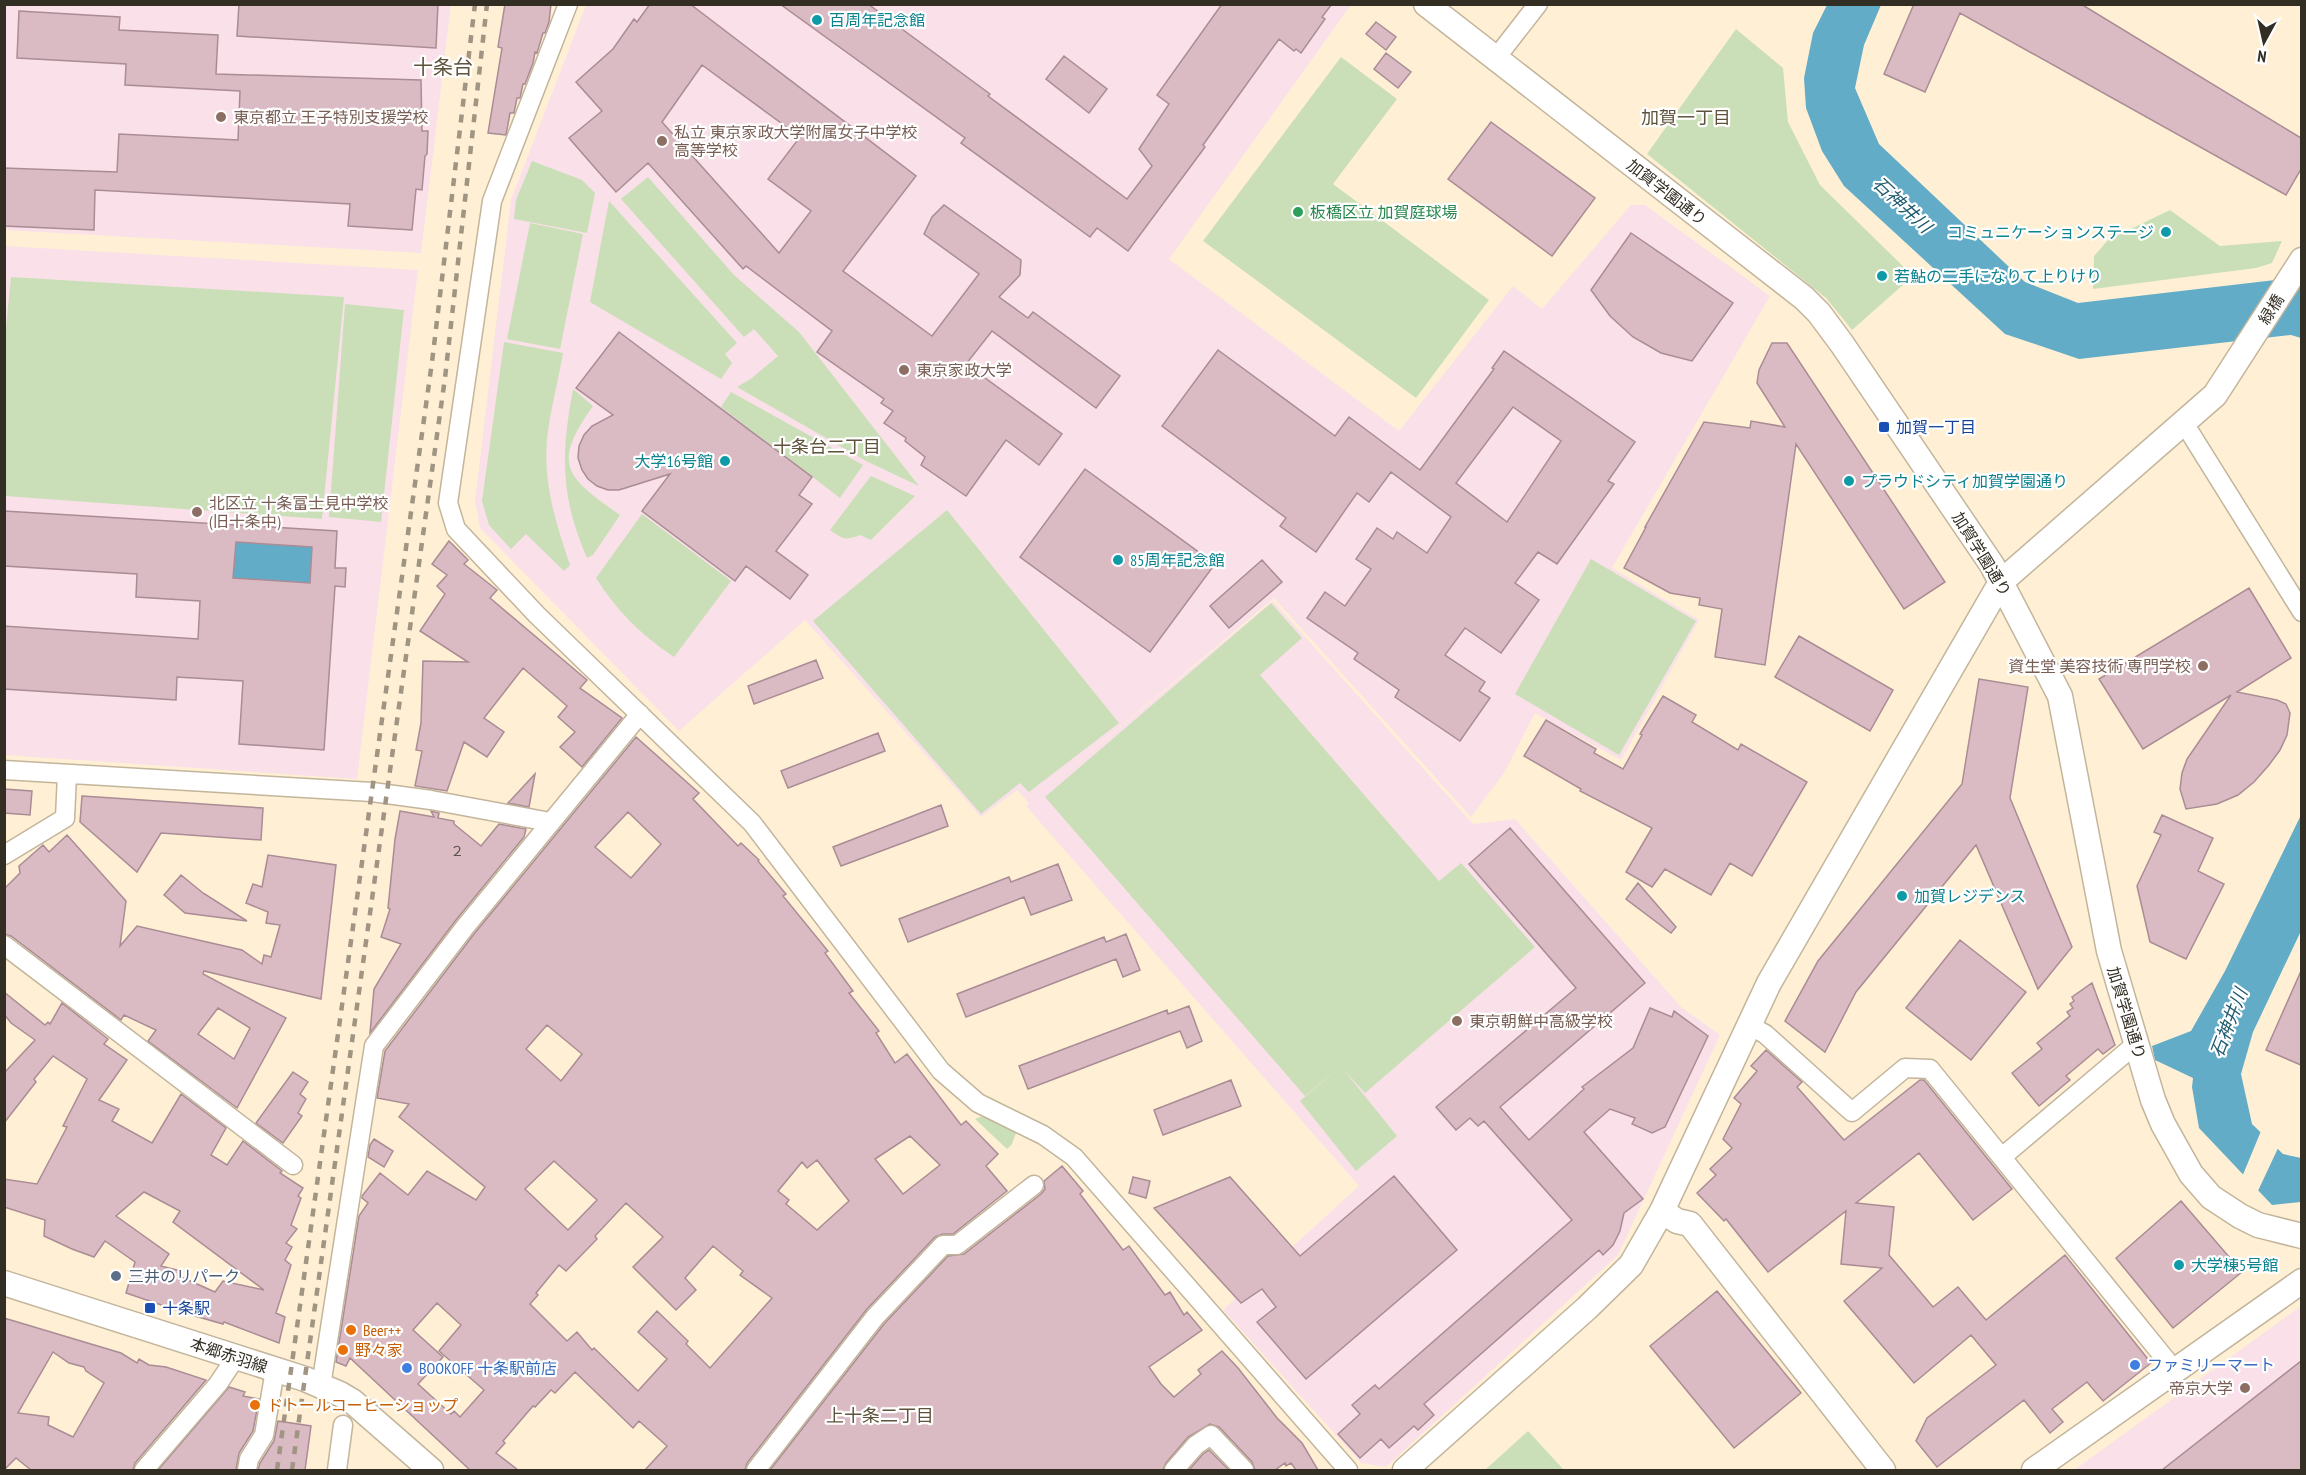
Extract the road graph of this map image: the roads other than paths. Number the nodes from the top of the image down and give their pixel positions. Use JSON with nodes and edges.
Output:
{"nodes":[{"id":1,"x":568,"y":4,"type":"edge"},
{"id":2,"x":1426,"y":4,"type":"edge"},
{"id":3,"x":1538,"y":4,"type":"edge"},
{"id":4,"x":1496,"y":58,"type":"junction"},
{"id":5,"x":2297,"y":267,"type":"edge"},
{"id":6,"x":2184,"y":423,"type":"junction"},
{"id":7,"x":2001,"y":582,"type":"junction"},
{"id":8,"x":2301,"y":612,"type":"edge"},
{"id":9,"x":640,"y":714,"type":"junction"},
{"id":10,"x":4,"y":770,"type":"edge"},
{"id":11,"x":67,"y":774,"type":"junction"},
{"id":12,"x":550,"y":822,"type":"junction"},
{"id":13,"x":4,"y":855,"type":"edge"},
{"id":14,"x":4,"y":945,"type":"edge"},
{"id":15,"x":1749,"y":1026,"type":"junction"},
{"id":16,"x":2136,"y":1044,"type":"junction"},
{"id":17,"x":2002,"y":1157,"type":"junction"},
{"id":18,"x":293,"y":1165,"type":"dead end"},
{"id":19,"x":1034,"y":1185,"type":"dead end"},
{"id":20,"x":1662,"y":1211,"type":"junction"},
{"id":21,"x":2301,"y":1236,"type":"edge"},
{"id":22,"x":2301,"y":1281,"type":"edge"},
{"id":23,"x":4,"y":1283,"type":"edge"},
{"id":24,"x":236,"y":1357,"type":"junction"},
{"id":25,"x":274,"y":1370,"type":"junction"},
{"id":26,"x":2176,"y":1372,"type":"junction"},
{"id":27,"x":321,"y":1386,"type":"junction"},
{"id":28,"x":343,"y":1425,"type":"dead end"},
{"id":29,"x":144,"y":1470,"type":"edge"},
{"id":30,"x":247,"y":1470,"type":"edge"},
{"id":31,"x":337,"y":1470,"type":"edge"},
{"id":32,"x":431,"y":1470,"type":"edge"},
{"id":33,"x":756,"y":1470,"type":"edge"},
{"id":34,"x":1174,"y":1470,"type":"edge"},
{"id":35,"x":1244,"y":1470,"type":"edge"},
{"id":36,"x":1348,"y":1470,"type":"edge"},
{"id":37,"x":1405,"y":1470,"type":"edge"},
{"id":38,"x":1883,"y":1470,"type":"edge"},
{"id":39,"x":2034,"y":1470,"type":"edge"}],
"edges":[{"from":1,"to":9,"type":"street"},
{"from":2,"to":4,"type":"street","name":"加賀学園通り"},
{"from":3,"to":4,"type":"street"},
{"from":4,"to":7,"type":"street","name":"加賀学園通り"},
{"from":5,"to":6,"type":"street","name":"緑橋"},
{"from":6,"to":7,"type":"street","name":"緑橋"},
{"from":6,"to":8,"type":"street"},
{"from":7,"to":15,"type":"street","name":"緑橋"},
{"from":7,"to":16,"type":"street","name":"加賀学園通り"},
{"from":9,"to":12,"type":"street"},
{"from":9,"to":36,"type":"street"},
{"from":10,"to":11,"type":"street"},
{"from":11,"to":12,"type":"street"},
{"from":11,"to":13,"type":"street"},
{"from":12,"to":27,"type":"street"},
{"from":14,"to":18,"type":"street"},
{"from":15,"to":17,"type":"street"},
{"from":15,"to":20,"type":"street","name":"緑橋"},
{"from":16,"to":17,"type":"street"},
{"from":16,"to":21,"type":"street","name":"加賀学園通り"},
{"from":17,"to":26,"type":"street"},
{"from":19,"to":33,"type":"street"},
{"from":20,"to":37,"type":"street","name":"緑橋"},
{"from":20,"to":38,"type":"street"},
{"from":22,"to":26,"type":"street"},
{"from":23,"to":24,"type":"street","name":"本郷赤羽線"},
{"from":24,"to":25,"type":"street","name":"本郷赤羽線"},
{"from":24,"to":29,"type":"street"},
{"from":25,"to":27,"type":"street","name":"本郷赤羽線"},
{"from":25,"to":30,"type":"street"},
{"from":26,"to":39,"type":"street"},
{"from":27,"to":32,"type":"street","name":"本郷赤羽線"},
{"from":28,"to":31,"type":"street"},
{"from":34,"to":35,"type":"street"}]}
